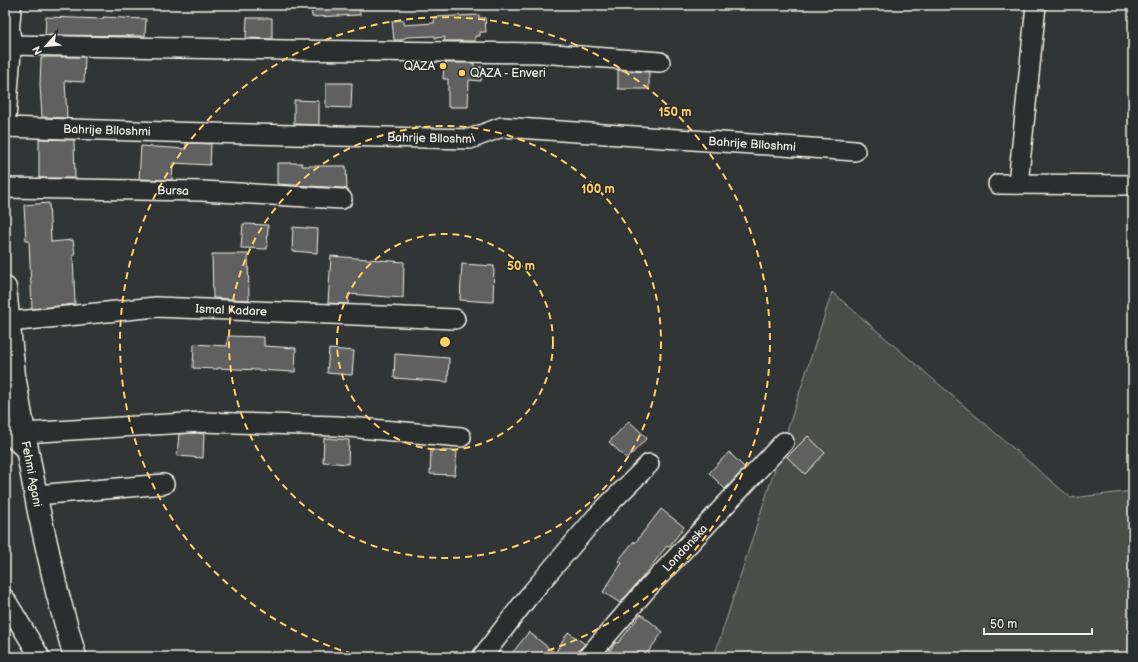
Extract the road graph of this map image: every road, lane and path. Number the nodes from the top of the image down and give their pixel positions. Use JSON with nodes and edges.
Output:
{"nodes":[{"id":1,"x":10,"y":5,"type":"edge"},
{"id":2,"x":1036,"y":5,"type":"edge"},
{"id":3,"x":7,"y":31,"type":"edge"},
{"id":4,"x":660,"y":62,"type":"dead end"},
{"id":5,"x":5,"y":113,"type":"edge"},
{"id":6,"x":5,"y":127,"type":"edge"},
{"id":7,"x":855,"y":151,"type":"dead end"},
{"id":8,"x":998,"y":184,"type":"dead end"},
{"id":9,"x":1018,"y":184,"type":"junction"},
{"id":10,"x":1133,"y":185,"type":"edge"},
{"id":11,"x":5,"y":188,"type":"edge"},
{"id":12,"x":342,"y":199,"type":"dead end"},
{"id":13,"x":5,"y":288,"type":"edge"},
{"id":14,"x":454,"y":319,"type":"dead end"},
{"id":15,"x":8,"y":322,"type":"junction"},
{"id":16,"x":461,"y":436,"type":"dead end"},
{"id":17,"x":19,"y":438,"type":"edge"},
{"id":18,"x":784,"y":442,"type":"dead end"},
{"id":19,"x":649,"y":464,"type":"dead end"},
{"id":20,"x":164,"y":484,"type":"dead end"},
{"id":21,"x":36,"y":495,"type":"junction"},
{"id":22,"x":5,"y":598,"type":"edge"},
{"id":23,"x":40,"y":657,"type":"edge"},
{"id":24,"x":75,"y":657,"type":"edge"},
{"id":25,"x":482,"y":657,"type":"edge"},
{"id":26,"x":588,"y":657,"type":"edge"}],
"edges":[{"from":1,"to":3,"type":"main road"},
{"from":2,"to":9,"type":"street"},
{"from":3,"to":4,"type":"street"},
{"from":3,"to":5,"type":"main road"},
{"from":6,"to":7,"type":"street","name":"Bahrije Blloshmi"},
{"from":8,"to":9,"type":"street"},
{"from":9,"to":10,"type":"street"},
{"from":11,"to":12,"type":"street","name":"Bursa"},
{"from":13,"to":15,"type":"main road","name":"Fehmi Agani"},
{"from":14,"to":15,"type":"street","name":"Ismal Kadare"},
{"from":15,"to":17,"type":"main road","name":"Fehmi Agani"},
{"from":16,"to":17,"type":"street"},
{"from":17,"to":21,"type":"main road","name":"Fehmi Agani"},
{"from":18,"to":26,"type":"street","name":"Londonska"},
{"from":19,"to":25,"type":"street"},
{"from":20,"to":21,"type":"street"},
{"from":21,"to":24,"type":"main road","name":"Fehmi Agani"},
{"from":22,"to":23,"type":"street"}]}
